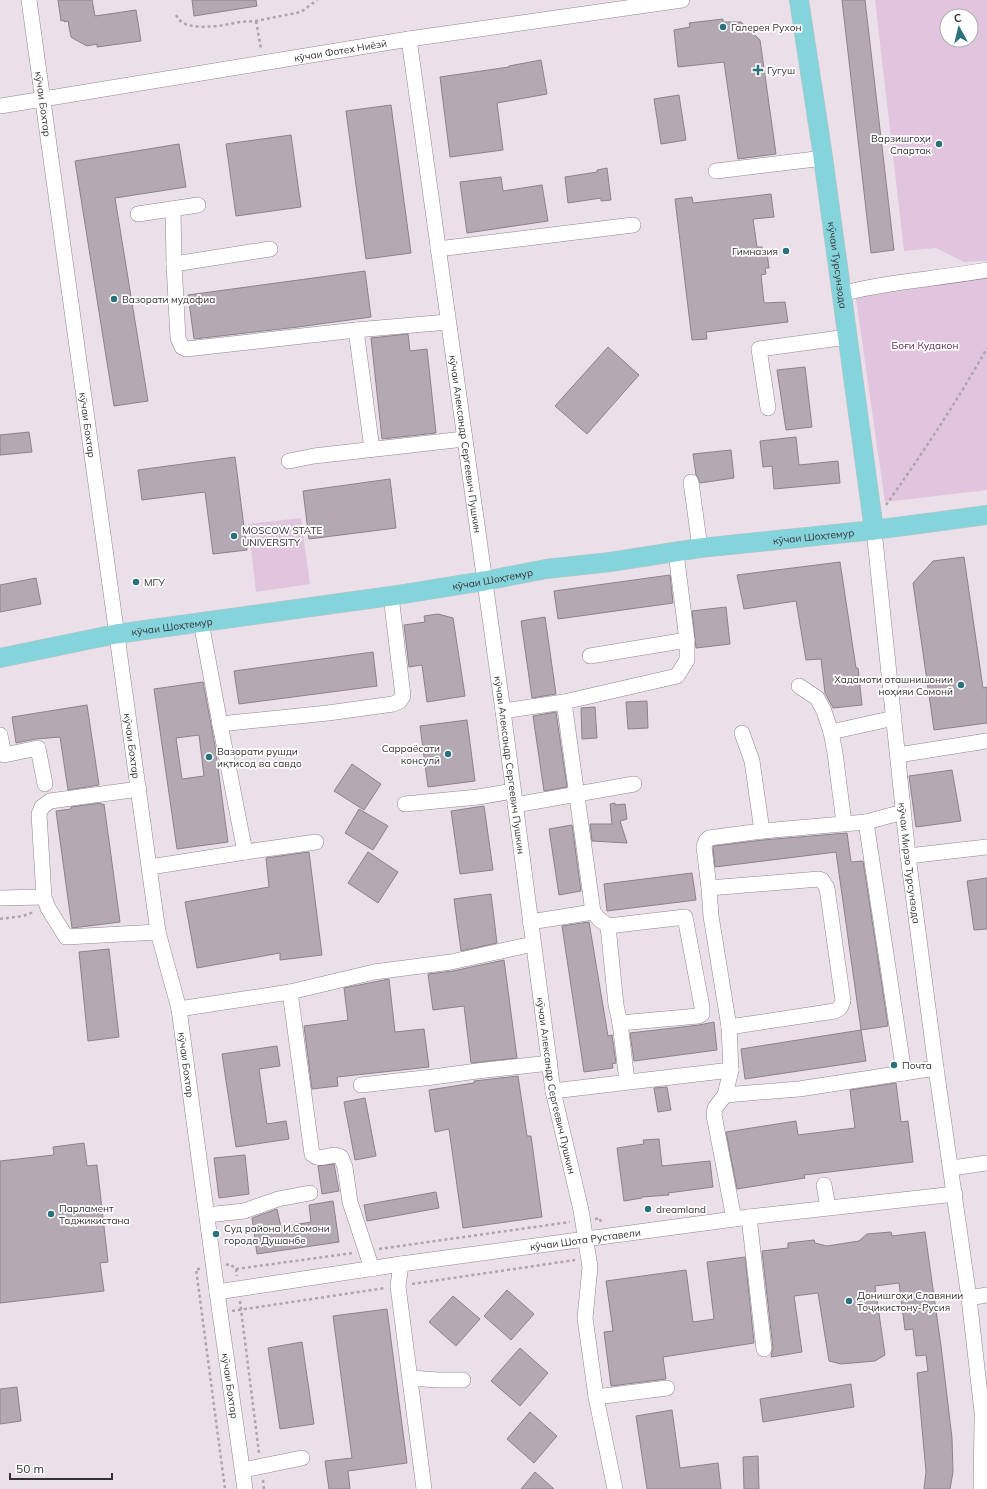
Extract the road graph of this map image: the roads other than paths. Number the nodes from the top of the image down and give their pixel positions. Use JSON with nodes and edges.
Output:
{"nodes":[{"id":1,"x":29,"y":0,"type":"edge"},
{"id":2,"x":682,"y":0,"type":"edge"},
{"id":3,"x":799,"y":0,"type":"edge"},
{"id":4,"x":409,"y":39,"type":"junction"},
{"id":5,"x":42,"y":100,"type":"junction"},
{"id":6,"x":0,"y":106,"type":"edge"},
{"id":7,"x":824,"y":158,"type":"junction"},
{"id":8,"x":716,"y":171,"type":"dead end"},
{"id":9,"x":198,"y":205,"type":"dead end"},
{"id":10,"x":173,"y":209,"type":"junction"},
{"id":11,"x":138,"y":214,"type":"dead end"},
{"id":12,"x":633,"y":225,"type":"dead end"},
{"id":13,"x":270,"y":249,"type":"dead end"},
{"id":14,"x":438,"y":249,"type":"junction"},
{"id":15,"x":174,"y":264,"type":"junction"},
{"id":16,"x":987,"y":270,"type":"edge"},
{"id":17,"x":841,"y":294,"type":"junction"},
{"id":18,"x":448,"y":322,"type":"junction"},
{"id":19,"x":356,"y":330,"type":"junction"},
{"id":20,"x":847,"y":338,"type":"junction"},
{"id":21,"x":768,"y":408,"type":"dead end"},
{"id":22,"x":464,"y":439,"type":"junction"},
{"id":23,"x":372,"y":449,"type":"junction"},
{"id":24,"x":289,"y":461,"type":"dead end"},
{"id":25,"x":691,"y":482,"type":"dead end"},
{"id":26,"x":987,"y":515,"type":"edge"},
{"id":27,"x":874,"y":530,"type":"junction"},
{"id":28,"x":700,"y":548,"type":"junction"},
{"id":29,"x":676,"y":553,"type":"junction"},
{"id":30,"x":484,"y":581,"type":"junction"},
{"id":31,"x":391,"y":596,"type":"junction"},
{"id":32,"x":201,"y":622,"type":"junction"},
{"id":33,"x":116,"y":634,"type":"junction"},
{"id":34,"x":687,"y":640,"type":"junction"},
{"id":35,"x":590,"y":656,"type":"dead end"},
{"id":36,"x":0,"y":658,"type":"edge"},
{"id":37,"x":799,"y":686,"type":"dead end"},
{"id":38,"x":564,"y":702,"type":"junction"},
{"id":39,"x":503,"y":711,"type":"junction"},
{"id":40,"x":894,"y":718,"type":"junction"},
{"id":41,"x":220,"y":724,"type":"junction"},
{"id":42,"x":831,"y":732,"type":"junction"},
{"id":43,"x":742,"y":734,"type":"dead end"},
{"id":44,"x":0,"y":735,"type":"edge"},
{"id":45,"x":987,"y":741,"type":"edge"},
{"id":46,"x":898,"y":755,"type":"junction"},
{"id":47,"x":2,"y":756,"type":"edge"},
{"id":48,"x":45,"y":784,"type":"dead end"},
{"id":49,"x":634,"y":784,"type":"dead end"},
{"id":50,"x":139,"y":789,"type":"junction"},
{"id":51,"x":577,"y":795,"type":"junction"},
{"id":52,"x":514,"y":798,"type":"junction"},
{"id":53,"x":405,"y":804,"type":"dead end"},
{"id":54,"x":903,"y":812,"type":"junction"},
{"id":55,"x":866,"y":822,"type":"junction"},
{"id":56,"x":844,"y":823,"type":"junction"},
{"id":57,"x":762,"y":831,"type":"junction"},
{"id":58,"x":316,"y":842,"type":"dead end"},
{"id":59,"x":987,"y":847,"type":"edge"},
{"id":60,"x":246,"y":852,"type":"junction"},
{"id":61,"x":908,"y":856,"type":"junction"},
{"id":62,"x":150,"y":867,"type":"junction"},
{"id":63,"x":710,"y":888,"type":"junction"},
{"id":64,"x":0,"y":898,"type":"edge"},
{"id":65,"x":46,"y":902,"type":"junction"},
{"id":66,"x":593,"y":912,"type":"junction"},
{"id":67,"x":530,"y":922,"type":"junction"},
{"id":68,"x":608,"y":926,"type":"junction"},
{"id":69,"x":158,"y":932,"type":"junction"},
{"id":70,"x":533,"y":944,"type":"junction"},
{"id":71,"x":290,"y":992,"type":"junction"},
{"id":72,"x":179,"y":1009,"type":"junction"},
{"id":73,"x":620,"y":1022,"type":"junction"},
{"id":74,"x":729,"y":1027,"type":"junction"},
{"id":75,"x":550,"y":1063,"type":"junction"},
{"id":76,"x":936,"y":1068,"type":"junction"},
{"id":77,"x":731,"y":1070,"type":"junction"},
{"id":78,"x":904,"y":1073,"type":"junction"},
{"id":79,"x":627,"y":1081,"type":"junction"},
{"id":80,"x":361,"y":1085,"type":"dead end"},
{"id":81,"x":553,"y":1091,"type":"junction"},
{"id":82,"x":725,"y":1095,"type":"junction"},
{"id":83,"x":987,"y":1163,"type":"edge"},
{"id":84,"x":952,"y":1168,"type":"junction"},
{"id":85,"x":824,"y":1185,"type":"dead end"},
{"id":86,"x":310,"y":1193,"type":"dead end"},
{"id":87,"x":955,"y":1194,"type":"junction"},
{"id":88,"x":828,"y":1207,"type":"junction"},
{"id":89,"x":207,"y":1215,"type":"junction"},
{"id":90,"x":742,"y":1218,"type":"junction"},
{"id":91,"x":586,"y":1240,"type":"junction"},
{"id":92,"x":401,"y":1264,"type":"junction"},
{"id":93,"x":372,"y":1269,"type":"junction"},
{"id":94,"x":217,"y":1292,"type":"junction"},
{"id":95,"x":987,"y":1295,"type":"edge"},
{"id":96,"x":969,"y":1298,"type":"junction"},
{"id":97,"x":764,"y":1349,"type":"dead end"},
{"id":98,"x":411,"y":1378,"type":"junction"},
{"id":99,"x":463,"y":1380,"type":"dead end"},
{"id":100,"x":666,"y":1388,"type":"dead end"},
{"id":101,"x":596,"y":1397,"type":"junction"},
{"id":102,"x":982,"y":1412,"type":"junction"},
{"id":103,"x":987,"y":1430,"type":"edge"},
{"id":104,"x":302,"y":1458,"type":"dead end"},
{"id":105,"x":243,"y":1470,"type":"junction"},
{"id":106,"x":246,"y":1489,"type":"edge"},
{"id":107,"x":424,"y":1489,"type":"edge"},
{"id":108,"x":615,"y":1489,"type":"edge"},
{"id":109,"x":981,"y":1489,"type":"edge"}],
"edges":[{"from":1,"to":5,"type":"street","name":"кӯчаи Бохтар"},
{"from":2,"to":4,"type":"street","name":"кӯчаи Фотех Ниёзӣ"},
{"from":3,"to":7,"type":"main road","name":"кӯчаи Турсунзода"},
{"from":4,"to":5,"type":"street","name":"кӯчаи Фотех Ниёзӣ"},
{"from":4,"to":14,"type":"street","name":"кӯчаи Александр Сергеевич Пушкин"},
{"from":5,"to":6,"type":"street","name":"кӯчаи Фотех Ниёзӣ"},
{"from":5,"to":33,"type":"street","name":"кӯчаи Бохтар"},
{"from":7,"to":8,"type":"street"},
{"from":7,"to":17,"type":"main road","name":"кӯчаи Турсунзода"},
{"from":9,"to":10,"type":"street"},
{"from":10,"to":11,"type":"street"},
{"from":10,"to":15,"type":"street"},
{"from":12,"to":14,"type":"street"},
{"from":13,"to":15,"type":"street"},
{"from":14,"to":18,"type":"street","name":"кӯчаи Александр Сергеевич Пушкин"},
{"from":15,"to":19,"type":"street"},
{"from":16,"to":17,"type":"street"},
{"from":17,"to":20,"type":"main road","name":"кӯчаи Турсунзода"},
{"from":18,"to":19,"type":"street"},
{"from":18,"to":22,"type":"street","name":"кӯчаи Александр Сергеевич Пушкин"},
{"from":19,"to":23,"type":"street"},
{"from":20,"to":21,"type":"street"},
{"from":20,"to":27,"type":"main road","name":"кӯчаи Турсунзода"},
{"from":22,"to":23,"type":"street"},
{"from":22,"to":30,"type":"street","name":"кӯчаи Александр Сергеевич Пушкин"},
{"from":23,"to":24,"type":"street"},
{"from":25,"to":28,"type":"street"},
{"from":26,"to":27,"type":"main road","name":"кӯчаи Шоҳтемур"},
{"from":27,"to":28,"type":"main road","name":"кӯчаи Шоҳтемур"},
{"from":27,"to":40,"type":"street","name":"кӯчаи Мирзо Турсунзода"},
{"from":28,"to":29,"type":"main road","name":"кӯчаи Шоҳтемур"},
{"from":29,"to":30,"type":"main road","name":"кӯчаи Шоҳтемур"},
{"from":29,"to":34,"type":"street"},
{"from":30,"to":31,"type":"main road","name":"кӯчаи Шоҳтемур"},
{"from":30,"to":39,"type":"street","name":"кӯчаи Александр Сергеевич Пушкин"},
{"from":31,"to":32,"type":"main road","name":"кӯчаи Шоҳтемур"},
{"from":31,"to":41,"type":"street"},
{"from":32,"to":33,"type":"main road","name":"кӯчаи Шоҳтемур"},
{"from":32,"to":41,"type":"street"},
{"from":33,"to":36,"type":"main road","name":"кӯчаи Шоҳтемур"},
{"from":33,"to":50,"type":"street","name":"кӯчаи Бохтар"},
{"from":34,"to":35,"type":"street"},
{"from":34,"to":38,"type":"street"},
{"from":37,"to":42,"type":"street"},
{"from":38,"to":39,"type":"street"},
{"from":38,"to":51,"type":"street"},
{"from":39,"to":52,"type":"street","name":"кӯчаи Александр Сергеевич Пушкин"},
{"from":40,"to":42,"type":"street"},
{"from":40,"to":46,"type":"street","name":"кӯчаи Мирзо Турсунзода"},
{"from":41,"to":60,"type":"street"},
{"from":42,"to":56,"type":"street"},
{"from":43,"to":57,"type":"street"},
{"from":44,"to":47,"type":"street"},
{"from":45,"to":46,"type":"street"},
{"from":46,"to":54,"type":"street","name":"кӯчаи Мирзо Турсунзода"},
{"from":47,"to":48,"type":"street"},
{"from":49,"to":51,"type":"street"},
{"from":50,"to":62,"type":"street","name":"кӯчаи Бохтар"},
{"from":50,"to":65,"type":"street"},
{"from":51,"to":52,"type":"street"},
{"from":51,"to":66,"type":"street"},
{"from":52,"to":53,"type":"street"},
{"from":52,"to":67,"type":"street","name":"кӯчаи Александр Сергеевич Пушкин"},
{"from":54,"to":55,"type":"street"},
{"from":54,"to":61,"type":"street","name":"кӯчаи Мирзо Турсунзода"},
{"from":55,"to":56,"type":"street"},
{"from":55,"to":78,"type":"street"},
{"from":56,"to":57,"type":"street"},
{"from":57,"to":63,"type":"street"},
{"from":58,"to":60,"type":"street"},
{"from":59,"to":61,"type":"street"},
{"from":60,"to":62,"type":"street"},
{"from":61,"to":76,"type":"street","name":"кӯчаи Мирзо Турсунзода"},
{"from":62,"to":69,"type":"street","name":"кӯчаи Бохтар"},
{"from":63,"to":74,"type":"street"},
{"from":63,"to":74,"type":"street"},
{"from":64,"to":65,"type":"street"},
{"from":65,"to":69,"type":"street"},
{"from":66,"to":67,"type":"street"},
{"from":66,"to":68,"type":"street"},
{"from":67,"to":70,"type":"street","name":"кӯчаи Александр Сергеевич Пушкин"},
{"from":68,"to":73,"type":"street"},
{"from":68,"to":73,"type":"street"},
{"from":69,"to":72,"type":"street","name":"кӯчаи Бохтар"},
{"from":70,"to":71,"type":"street"},
{"from":70,"to":75,"type":"street","name":"кӯчаи Александр Сергеевич Пушкин"},
{"from":71,"to":72,"type":"street"},
{"from":71,"to":93,"type":"street"},
{"from":72,"to":89,"type":"street","name":"кӯчаи Бохтар"},
{"from":73,"to":79,"type":"street"},
{"from":74,"to":77,"type":"street"},
{"from":75,"to":80,"type":"street"},
{"from":75,"to":81,"type":"street","name":"кӯчаи Александр Сергеевич Пушкин"},
{"from":76,"to":78,"type":"street"},
{"from":76,"to":84,"type":"street","name":"кӯчаи Мирзо Турсунзода"},
{"from":77,"to":79,"type":"street"},
{"from":77,"to":82,"type":"street"},
{"from":78,"to":82,"type":"street"},
{"from":79,"to":81,"type":"street"},
{"from":81,"to":91,"type":"street","name":"кӯчаи Александр Сергеевич Пушкин"},
{"from":82,"to":90,"type":"street"},
{"from":83,"to":84,"type":"street"},
{"from":84,"to":87,"type":"street","name":"кӯчаи Мирзо Турсунзода"},
{"from":85,"to":88,"type":"street"},
{"from":86,"to":89,"type":"street"},
{"from":87,"to":88,"type":"street","name":"кӯчаи Шота Руставели"},
{"from":87,"to":96,"type":"street"},
{"from":88,"to":90,"type":"street","name":"кӯчаи Шота Руставели"},
{"from":89,"to":94,"type":"street","name":"кӯчаи Бохтар"},
{"from":90,"to":91,"type":"street","name":"кӯчаи Шота Руставели"},
{"from":90,"to":97,"type":"street"},
{"from":91,"to":92,"type":"street","name":"кӯчаи Шота Руставели"},
{"from":91,"to":101,"type":"street","name":"кӯчаи Александр Сергеевич Пушкин"},
{"from":92,"to":93,"type":"street","name":"кӯчаи Шота Руставели"},
{"from":92,"to":98,"type":"street"},
{"from":93,"to":94,"type":"street","name":"кӯчаи Шота Руставели"},
{"from":94,"to":105,"type":"street","name":"кӯчаи Бохтар"},
{"from":95,"to":96,"type":"street"},
{"from":96,"to":102,"type":"street"},
{"from":98,"to":99,"type":"street"},
{"from":98,"to":107,"type":"street"},
{"from":100,"to":101,"type":"street"},
{"from":101,"to":108,"type":"street","name":"кӯчаи Александр Сергеевич Пушкин"},
{"from":102,"to":103,"type":"street"},
{"from":102,"to":109,"type":"street"},
{"from":104,"to":105,"type":"street"},
{"from":105,"to":106,"type":"street","name":"кӯчаи Бохтар"}]}
